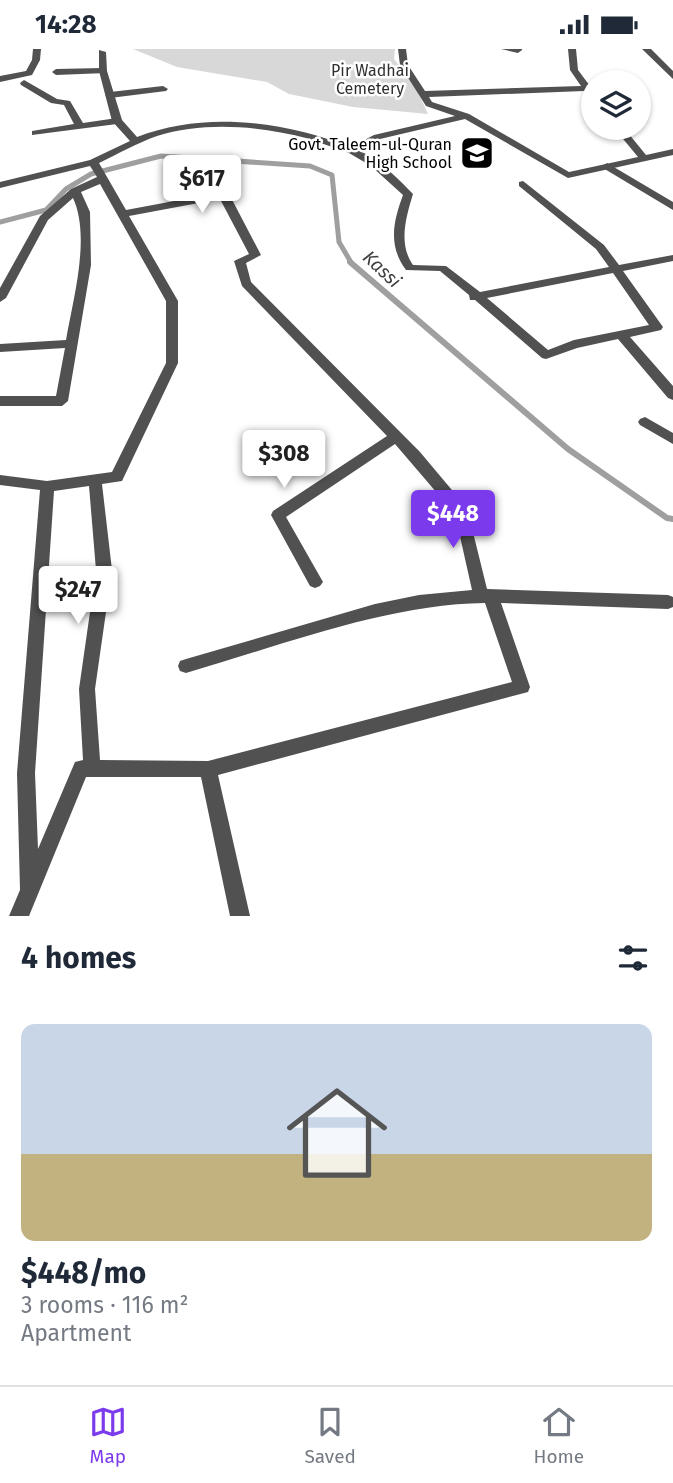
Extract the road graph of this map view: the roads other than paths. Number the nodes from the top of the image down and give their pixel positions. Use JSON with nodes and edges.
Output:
{"nodes":[{"id":1,"x":37,"y":49,"type":"edge"},
{"id":2,"x":402,"y":49,"type":"edge"},
{"id":3,"x":505,"y":49,"type":"edge"},
{"id":4,"x":572,"y":49,"type":"edge"},
{"id":5,"x":646,"y":49,"type":"edge"},
{"id":6,"x":518,"y":50,"type":"edge"},
{"id":7,"x":102,"y":52,"type":"dead end"},
{"id":8,"x":103,"y":71,"type":"junction"},
{"id":9,"x":56,"y":72,"type":"dead end"},
{"id":10,"x":673,"y":76,"type":"edge"},
{"id":11,"x":0,"y":79,"type":"edge"},
{"id":12,"x":581,"y":80,"type":"edge"},
{"id":13,"x":24,"y":83,"type":"dead end"},
{"id":14,"x":163,"y":89,"type":"dead end"},
{"id":15,"x":581,"y":92,"type":"edge"},
{"id":16,"x":110,"y":95,"type":"junction"},
{"id":17,"x":423,"y":95,"type":"junction"},
{"id":18,"x":466,"y":116,"type":"junction"},
{"id":19,"x":117,"y":121,"type":"junction"},
{"id":20,"x":80,"y":126,"type":"junction"},
{"id":21,"x":35,"y":133,"type":"dead end"},
{"id":22,"x":629,"y":140,"type":"edge"},
{"id":23,"x":136,"y":142,"type":"junction"},
{"id":24,"x":352,"y":151,"type":"junction"},
{"id":25,"x":673,"y":152,"type":"edge"},
{"id":26,"x":643,"y":157,"type":"junction"},
{"id":27,"x":93,"y":162,"type":"junction"},
{"id":28,"x":607,"y":166,"type":"junction"},
{"id":29,"x":212,"y":171,"type":"dead end"},
{"id":30,"x":104,"y":178,"type":"junction"},
{"id":31,"x":523,"y":184,"type":"dead end"},
{"id":32,"x":0,"y":185,"type":"edge"},
{"id":33,"x":75,"y":191,"type":"junction"},
{"id":34,"x":223,"y":195,"type":"junction"},
{"id":35,"x":673,"y":207,"type":"edge"},
{"id":36,"x":122,"y":214,"type":"junction"},
{"id":37,"x":673,"y":258,"type":"edge"},
{"id":38,"x":617,"y":271,"type":"junction"},
{"id":39,"x":0,"y":297,"type":"edge"},
{"id":40,"x":474,"y":297,"type":"junction"},
{"id":41,"x":621,"y":334,"type":"junction"},
{"id":42,"x":70,"y":344,"type":"junction"},
{"id":43,"x":0,"y":348,"type":"edge"},
{"id":44,"x":673,"y":394,"type":"edge"},
{"id":45,"x":0,"y":401,"type":"edge"},
{"id":46,"x":645,"y":422,"type":"dead end"},
{"id":47,"x":396,"y":437,"type":"junction"},
{"id":48,"x":673,"y":439,"type":"edge"},
{"id":49,"x":0,"y":480,"type":"edge"},
{"id":50,"x":95,"y":480,"type":"junction"},
{"id":51,"x":47,"y":486,"type":"junction"},
{"id":52,"x":315,"y":582,"type":"dead end"},
{"id":53,"x":486,"y":596,"type":"junction"},
{"id":54,"x":671,"y":607,"type":"edge"},
{"id":55,"x":186,"y":666,"type":"dead end"},
{"id":56,"x":92,"y":768,"type":"junction"},
{"id":57,"x":208,"y":769,"type":"junction"},
{"id":58,"x":30,"y":890,"type":"junction"},
{"id":59,"x":19,"y":916,"type":"edge"},
{"id":60,"x":240,"y":916,"type":"edge"}],
"edges":[{"from":1,"to":11,"type":"street"},
{"from":2,"to":17,"type":"street"},
{"from":3,"to":6,"type":"street"},
{"from":4,"to":12,"type":"street"},
{"from":5,"to":10,"type":"street"},
{"from":7,"to":8,"type":"street"},
{"from":8,"to":9,"type":"street"},
{"from":8,"to":16,"type":"street"},
{"from":13,"to":20,"type":"street"},
{"from":14,"to":16,"type":"street"},
{"from":15,"to":17,"type":"street"},
{"from":16,"to":19,"type":"street"},
{"from":17,"to":18,"type":"street"},
{"from":18,"to":24,"type":"street"},
{"from":18,"to":28,"type":"street"},
{"from":19,"to":20,"type":"street"},
{"from":19,"to":23,"type":"street"},
{"from":20,"to":21,"type":"street"},
{"from":22,"to":26,"type":"street"},
{"from":23,"to":24,"type":"street"},
{"from":23,"to":27,"type":"street"},
{"from":24,"to":40,"type":"street"},
{"from":25,"to":26,"type":"street"},
{"from":26,"to":28,"type":"street"},
{"from":27,"to":30,"type":"street"},
{"from":27,"to":32,"type":"street"},
{"from":28,"to":35,"type":"street"},
{"from":29,"to":34,"type":"street"},
{"from":30,"to":33,"type":"street"},
{"from":30,"to":36,"type":"street"},
{"from":31,"to":38,"type":"street"},
{"from":33,"to":39,"type":"street"},
{"from":33,"to":42,"type":"street"},
{"from":34,"to":36,"type":"street"},
{"from":34,"to":47,"type":"street"},
{"from":36,"to":50,"type":"street"},
{"from":37,"to":38,"type":"street"},
{"from":38,"to":40,"type":"street"},
{"from":38,"to":41,"type":"street"},
{"from":40,"to":41,"type":"street"},
{"from":41,"to":44,"type":"street"},
{"from":42,"to":43,"type":"street"},
{"from":42,"to":45,"type":"street"},
{"from":46,"to":48,"type":"street"},
{"from":47,"to":52,"type":"street"},
{"from":47,"to":53,"type":"street"},
{"from":49,"to":51,"type":"street"},
{"from":50,"to":51,"type":"street"},
{"from":50,"to":56,"type":"street"},
{"from":51,"to":58,"type":"street"},
{"from":53,"to":54,"type":"street"},
{"from":53,"to":55,"type":"street"},
{"from":53,"to":57,"type":"street"},
{"from":56,"to":57,"type":"street"},
{"from":56,"to":58,"type":"street"},
{"from":57,"to":60,"type":"street"},
{"from":58,"to":59,"type":"street"}]}
